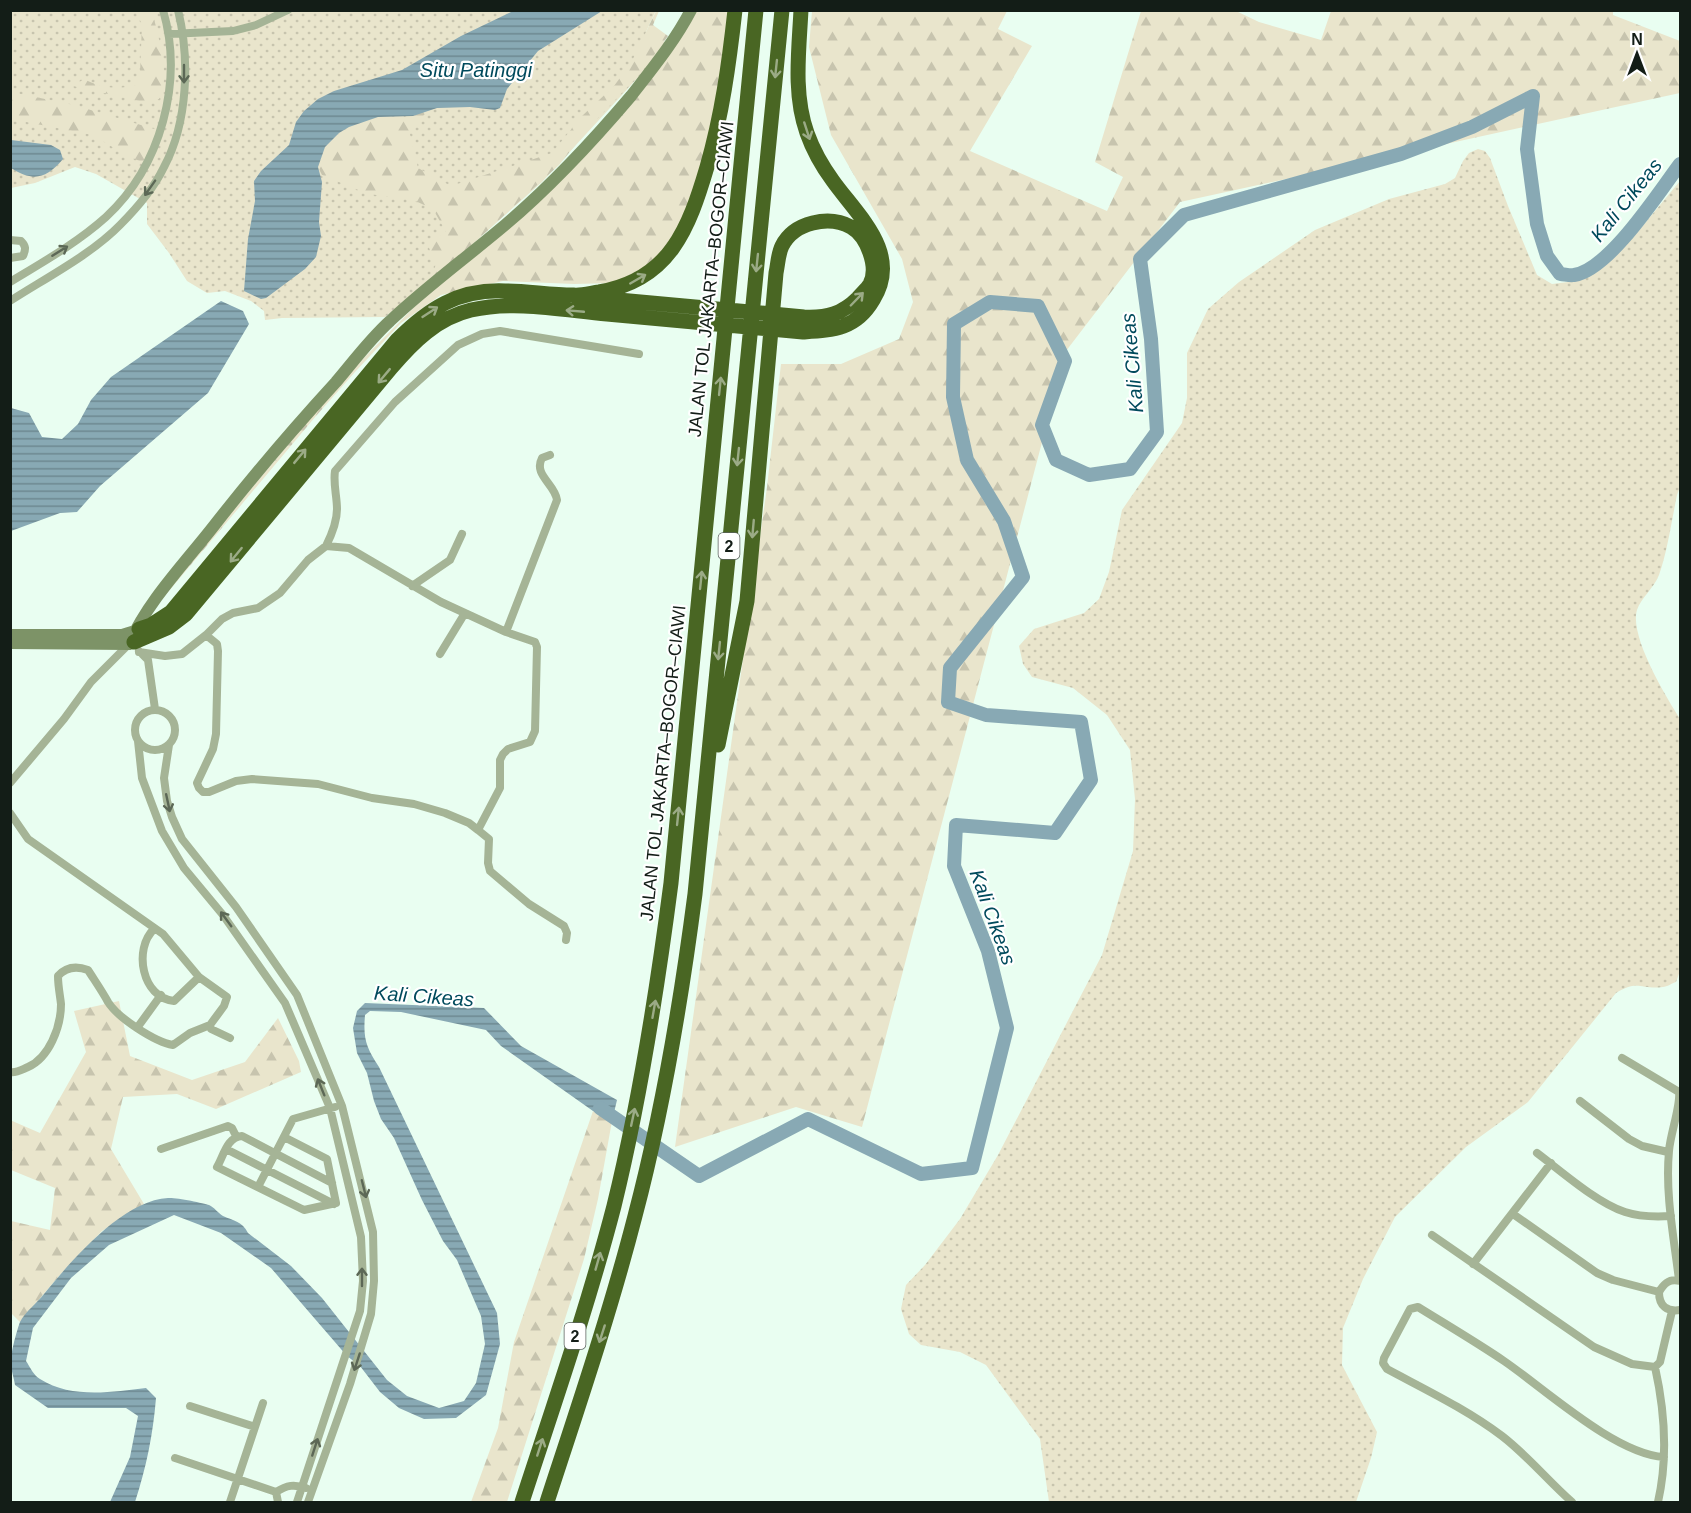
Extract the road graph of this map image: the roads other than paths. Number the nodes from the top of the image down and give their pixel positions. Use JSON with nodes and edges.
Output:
{"nodes":[{"id":1,"x":163,"y":10,"type":"edge"},
{"id":2,"x":178,"y":10,"type":"edge"},
{"id":3,"x":288,"y":10,"type":"edge"},
{"id":4,"x":691,"y":10,"type":"edge"},
{"id":5,"x":735,"y":10,"type":"edge"},
{"id":6,"x":756,"y":10,"type":"edge"},
{"id":7,"x":782,"y":10,"type":"edge"},
{"id":8,"x":801,"y":10,"type":"edge"},
{"id":9,"x":272,"y":14,"type":"edge"},
{"id":10,"x":183,"y":32,"type":"junction"},
{"id":11,"x":169,"y":34,"type":"junction"},
{"id":12,"x":167,"y":114,"type":"junction"},
{"id":13,"x":181,"y":115,"type":"junction"},
{"id":14,"x":161,"y":131,"type":"junction"},
{"id":15,"x":176,"y":136,"type":"junction"},
{"id":16,"x":10,"y":240,"type":"edge"},
{"id":17,"x":10,"y":258,"type":"edge"},
{"id":18,"x":10,"y":282,"type":"edge"},
{"id":19,"x":575,"y":296,"type":"junction"},
{"id":20,"x":10,"y":301,"type":"edge"},
{"id":21,"x":697,"y":315,"type":"junction"},
{"id":22,"x":804,"y":325,"type":"junction"},
{"id":23,"x":639,"y":354,"type":"dead end"},
{"id":24,"x":549,"y":456,"type":"dead end"},
{"id":25,"x":462,"y":534,"type":"dead end"},
{"id":26,"x":326,"y":546,"type":"junction"},
{"id":27,"x":412,"y":586,"type":"junction"},
{"id":28,"x":465,"y":613,"type":"junction"},
{"id":29,"x":506,"y":632,"type":"junction"},
{"id":30,"x":10,"y":635,"type":"edge"},
{"id":31,"x":206,"y":635,"type":"junction"},
{"id":32,"x":134,"y":642,"type":"junction"},
{"id":33,"x":10,"y":643,"type":"edge"},
{"id":34,"x":440,"y":654,"type":"dead end"},
{"id":35,"x":155,"y":709,"type":"junction"},
{"id":36,"x":138,"y":741,"type":"junction"},
{"id":37,"x":169,"y":745,"type":"junction"},
{"id":38,"x":10,"y":766,"type":"edge"},
{"id":39,"x":20,"y":771,"type":"junction"},
{"id":40,"x":10,"y":783,"type":"edge"},
{"id":41,"x":10,"y":813,"type":"edge"},
{"id":42,"x":478,"y":830,"type":"junction"},
{"id":43,"x":701,"y":830,"type":"junction"},
{"id":44,"x":154,"y":929,"type":"junction"},
{"id":45,"x":566,"y":940,"type":"dead end"},
{"id":46,"x":199,"y":977,"type":"junction"},
{"id":47,"x":161,"y":995,"type":"junction"},
{"id":48,"x":297,"y":995,"type":"junction"},
{"id":49,"x":285,"y":1003,"type":"junction"},
{"id":50,"x":210,"y":1025,"type":"junction"},
{"id":51,"x":137,"y":1028,"type":"junction"},
{"id":52,"x":230,"y":1038,"type":"dead end"},
{"id":53,"x":1623,"y":1058,"type":"dead end"},
{"id":54,"x":10,"y":1072,"type":"edge"},
{"id":55,"x":1580,"y":1101,"type":"dead end"},
{"id":56,"x":342,"y":1106,"type":"junction"},
{"id":57,"x":330,"y":1108,"type":"junction"},
{"id":58,"x":236,"y":1136,"type":"junction"},
{"id":59,"x":284,"y":1137,"type":"junction"},
{"id":60,"x":161,"y":1149,"type":"dead end"},
{"id":61,"x":226,"y":1149,"type":"junction"},
{"id":62,"x":1668,"y":1152,"type":"junction"},
{"id":63,"x":1537,"y":1153,"type":"dead end"},
{"id":64,"x":276,"y":1154,"type":"junction"},
{"id":65,"x":355,"y":1154,"type":"junction"},
{"id":66,"x":343,"y":1160,"type":"junction"},
{"id":67,"x":1551,"y":1163,"type":"junction"},
{"id":68,"x":267,"y":1170,"type":"junction"},
{"id":69,"x":332,"y":1183,"type":"junction"},
{"id":70,"x":258,"y":1187,"type":"junction"},
{"id":71,"x":334,"y":1204,"type":"junction"},
{"id":72,"x":1513,"y":1214,"type":"junction"},
{"id":73,"x":1671,"y":1216,"type":"junction"},
{"id":74,"x":1432,"y":1235,"type":"dead end"},
{"id":75,"x":1473,"y":1264,"type":"junction"},
{"id":76,"x":1679,"y":1281,"type":"edge"},
{"id":77,"x":1659,"y":1292,"type":"junction"},
{"id":78,"x":1676,"y":1310,"type":"edge"},
{"id":79,"x":1655,"y":1367,"type":"junction"},
{"id":80,"x":263,"y":1403,"type":"dead end"},
{"id":81,"x":190,"y":1406,"type":"dead end"},
{"id":82,"x":255,"y":1427,"type":"junction"},
{"id":83,"x":1664,"y":1457,"type":"junction"},
{"id":84,"x":175,"y":1458,"type":"dead end"},
{"id":85,"x":238,"y":1479,"type":"junction"},
{"id":86,"x":302,"y":1487,"type":"junction"},
{"id":87,"x":311,"y":1490,"type":"junction"},
{"id":88,"x":276,"y":1492,"type":"junction"},
{"id":89,"x":230,"y":1503,"type":"edge"},
{"id":90,"x":278,"y":1503,"type":"edge"},
{"id":91,"x":297,"y":1503,"type":"edge"},
{"id":92,"x":308,"y":1503,"type":"edge"},
{"id":93,"x":522,"y":1503,"type":"edge"},
{"id":94,"x":547,"y":1503,"type":"edge"},
{"id":95,"x":1572,"y":1503,"type":"edge"},
{"id":96,"x":1658,"y":1503,"type":"edge"}],
"edges":[{"from":1,"to":11,"type":"street"},
{"from":2,"to":10,"type":"street"},
{"from":3,"to":9,"type":"street"},
{"from":4,"to":32,"type":"main road"},
{"from":19,"to":5,"type":"highway","one_way":true},
{"from":93,"to":6,"type":"highway","name":"JALAN TOL JAKARTA–BOGOR–CIAWI","number":"2","one_way":true},
{"from":7,"to":43,"type":"highway","number":"2","one_way":true},
{"from":8,"to":22,"type":"highway","one_way":true},
{"from":9,"to":10,"type":"street"},
{"from":10,"to":11,"type":"street"},
{"from":10,"to":13,"type":"street","one_way":true},
{"from":11,"to":12,"type":"street"},
{"from":12,"to":13,"type":"street"},
{"from":12,"to":14,"type":"street"},
{"from":13,"to":15,"type":"street"},
{"from":14,"to":15,"type":"street"},
{"from":18,"to":14,"type":"street","one_way":true},
{"from":15,"to":20,"type":"street","one_way":true},
{"from":16,"to":17,"type":"street"},
{"from":19,"to":21,"type":"highway"},
{"from":32,"to":19,"type":"highway","one_way":true},
{"from":21,"to":22,"type":"highway"},
{"from":21,"to":32,"type":"highway","one_way":true},
{"from":22,"to":43,"type":"highway","one_way":true},
{"from":23,"to":26,"type":"street"},
{"from":24,"to":29,"type":"street"},
{"from":25,"to":27,"type":"street"},
{"from":26,"to":27,"type":"street"},
{"from":26,"to":31,"type":"street"},
{"from":27,"to":28,"type":"street"},
{"from":28,"to":29,"type":"street"},
{"from":28,"to":34,"type":"street"},
{"from":29,"to":42,"type":"street"},
{"from":30,"to":32,"type":"main road"},
{"from":31,"to":32,"type":"street"},
{"from":31,"to":42,"type":"street"},
{"from":32,"to":33,"type":"main road"},
{"from":32,"to":35,"type":"street"},
{"from":32,"to":39,"type":"street"},
{"from":35,"to":36,"type":"street"},
{"from":35,"to":37,"type":"street"},
{"from":36,"to":37,"type":"street"},
{"from":49,"to":36,"type":"street","one_way":true},
{"from":37,"to":48,"type":"street","one_way":true},
{"from":38,"to":39,"type":"street"},
{"from":39,"to":40,"type":"street"},
{"from":41,"to":44,"type":"street"},
{"from":42,"to":45,"type":"street"},
{"from":43,"to":94,"type":"highway","number":"2","one_way":true},
{"from":44,"to":46,"type":"street"},
{"from":44,"to":47,"type":"street"},
{"from":46,"to":47,"type":"street"},
{"from":46,"to":50,"type":"street"},
{"from":47,"to":51,"type":"street"},
{"from":48,"to":49,"type":"street"},
{"from":48,"to":56,"type":"street"},
{"from":57,"to":49,"type":"street","one_way":true},
{"from":50,"to":51,"type":"street"},
{"from":50,"to":52,"type":"street"},
{"from":51,"to":54,"type":"street"},
{"from":53,"to":62,"type":"street"},
{"from":55,"to":62,"type":"street"},
{"from":56,"to":57,"type":"street"},
{"from":56,"to":65,"type":"street"},
{"from":57,"to":59,"type":"street"},
{"from":57,"to":66,"type":"street"},
{"from":58,"to":60,"type":"street"},
{"from":58,"to":61,"type":"street"},
{"from":58,"to":64,"type":"street"},
{"from":59,"to":64,"type":"street"},
{"from":59,"to":69,"type":"street"},
{"from":61,"to":68,"type":"street"},
{"from":61,"to":70,"type":"street"},
{"from":62,"to":73,"type":"street"},
{"from":63,"to":67,"type":"street"},
{"from":64,"to":68,"type":"street"},
{"from":64,"to":69,"type":"street"},
{"from":65,"to":66,"type":"street"},
{"from":65,"to":87,"type":"street","one_way":true},
{"from":86,"to":66,"type":"street","one_way":true},
{"from":67,"to":72,"type":"street"},
{"from":67,"to":73,"type":"street"},
{"from":68,"to":70,"type":"street"},
{"from":68,"to":71,"type":"street"},
{"from":69,"to":71,"type":"street"},
{"from":70,"to":71,"type":"street"},
{"from":72,"to":75,"type":"street"},
{"from":72,"to":77,"type":"street"},
{"from":73,"to":76,"type":"street"},
{"from":74,"to":75,"type":"street"},
{"from":75,"to":79,"type":"street"},
{"from":76,"to":77,"type":"street"},
{"from":77,"to":78,"type":"street"},
{"from":78,"to":79,"type":"street"},
{"from":79,"to":83,"type":"street"},
{"from":80,"to":82,"type":"street"},
{"from":81,"to":82,"type":"street"},
{"from":82,"to":85,"type":"street"},
{"from":83,"to":95,"type":"street"},
{"from":83,"to":96,"type":"street"},
{"from":84,"to":85,"type":"street"},
{"from":85,"to":88,"type":"street"},
{"from":85,"to":89,"type":"street"},
{"from":86,"to":87,"type":"street"},
{"from":86,"to":88,"type":"street"},
{"from":86,"to":91,"type":"street"},
{"from":87,"to":92,"type":"street"},
{"from":88,"to":90,"type":"street"}]}
